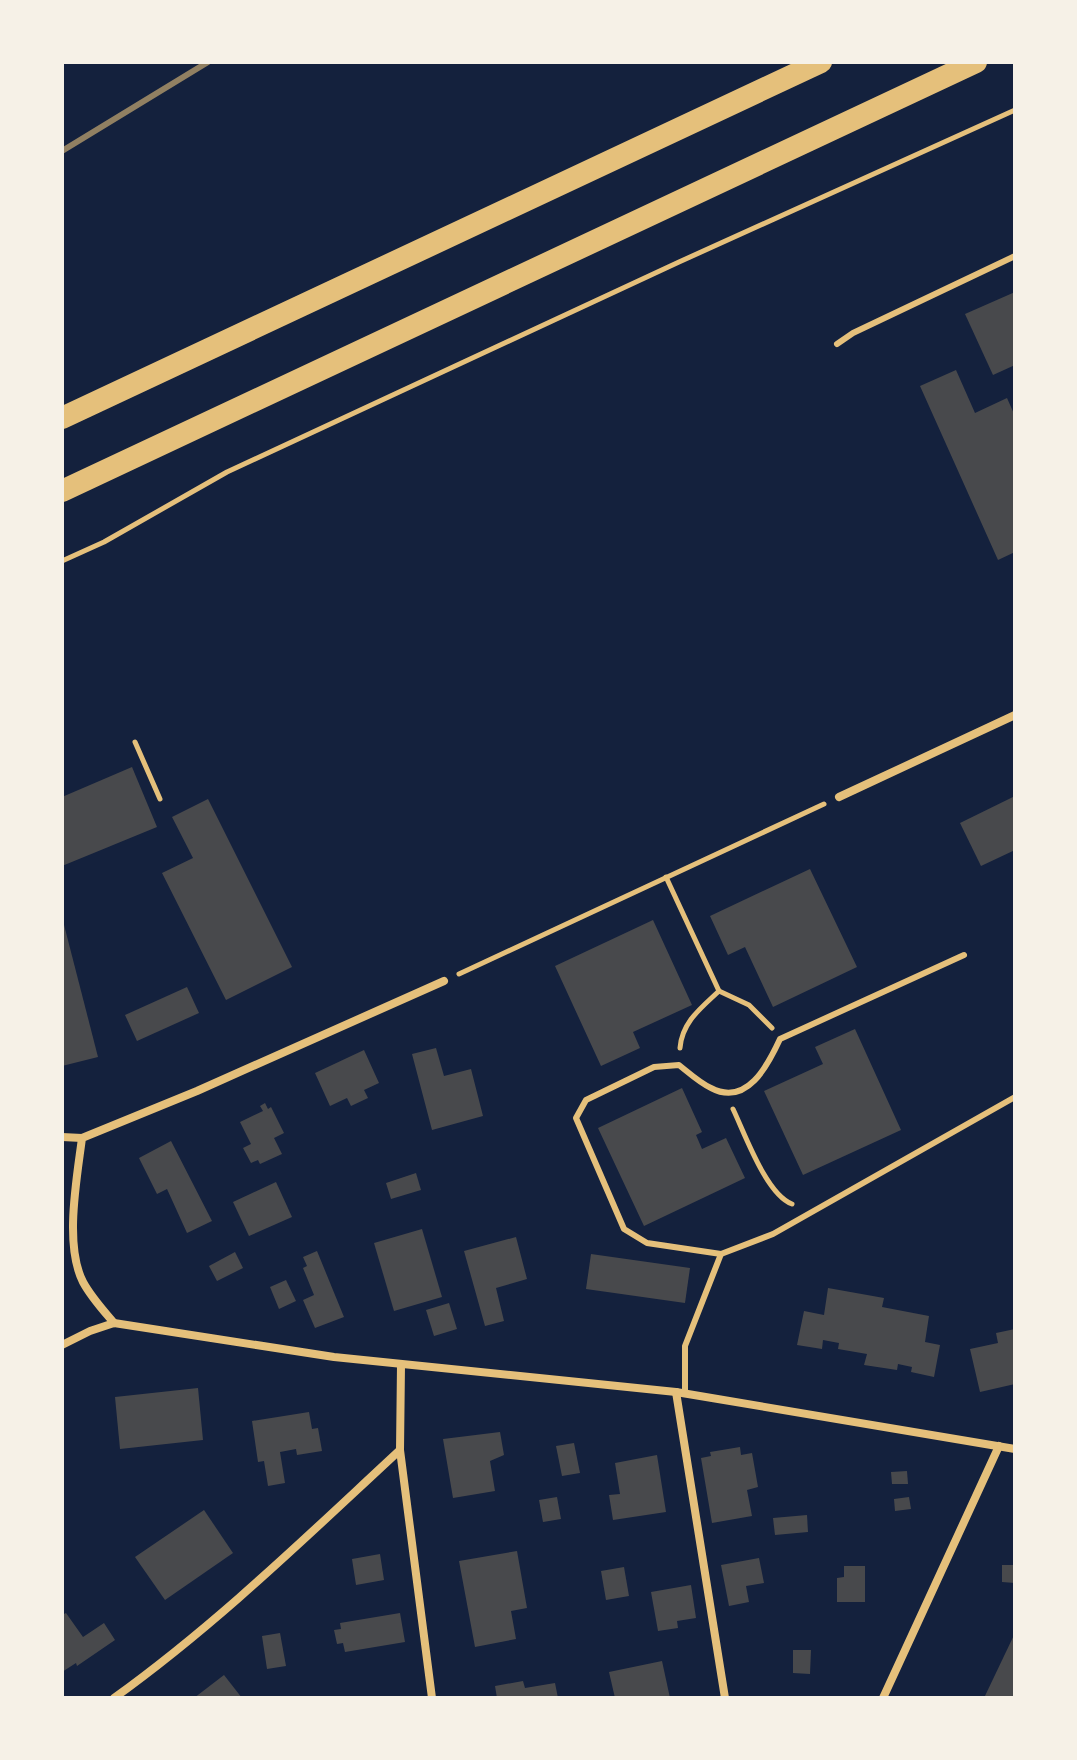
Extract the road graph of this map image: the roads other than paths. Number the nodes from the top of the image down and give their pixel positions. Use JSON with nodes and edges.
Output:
{"nodes":[{"id":1,"x":976,"y":62,"type":"edge"},
{"id":2,"x":815,"y":64,"type":"edge"},
{"id":3,"x":1015,"y":256,"type":"edge"},
{"id":4,"x":837,"y":344,"type":"dead end"},
{"id":5,"x":62,"y":418,"type":"edge"},
{"id":6,"x":62,"y":491,"type":"edge"},
{"id":7,"x":1015,"y":715,"type":"edge"},
{"id":8,"x":839,"y":797,"type":"road end"},
{"id":9,"x":964,"y":955,"type":"dead end"},
{"id":10,"x":444,"y":981,"type":"road end"},
{"id":11,"x":1015,"y":1097,"type":"edge"},
{"id":12,"x":62,"y":1137,"type":"edge"},
{"id":13,"x":82,"y":1138,"type":"junction"},
{"id":14,"x":721,"y":1254,"type":"junction"},
{"id":15,"x":114,"y":1323,"type":"junction"},
{"id":16,"x":62,"y":1345,"type":"edge"},
{"id":17,"x":401,"y":1365,"type":"junction"},
{"id":18,"x":681,"y":1393,"type":"junction"},
{"id":19,"x":999,"y":1446,"type":"junction"},
{"id":20,"x":1015,"y":1449,"type":"edge"},
{"id":21,"x":400,"y":1450,"type":"junction"},
{"id":22,"x":114,"y":1698,"type":"edge"},
{"id":23,"x":432,"y":1698,"type":"edge"},
{"id":24,"x":725,"y":1698,"type":"edge"},
{"id":25,"x":883,"y":1698,"type":"edge"}],
"edges":[{"from":1,"to":6,"type":"highway"},
{"from":2,"to":5,"type":"highway"},
{"from":3,"to":4,"type":"lane"},
{"from":7,"to":8,"type":"street"},
{"from":9,"to":14,"type":"lane"},
{"from":10,"to":13,"type":"street"},
{"from":11,"to":14,"type":"lane"},
{"from":12,"to":13,"type":"street"},
{"from":13,"to":15,"type":"street"},
{"from":14,"to":18,"type":"lane"},
{"from":15,"to":16,"type":"street"},
{"from":15,"to":17,"type":"street"},
{"from":17,"to":18,"type":"street"},
{"from":17,"to":21,"type":"street"},
{"from":18,"to":19,"type":"street"},
{"from":18,"to":24,"type":"street"},
{"from":19,"to":20,"type":"street"},
{"from":19,"to":25,"type":"street"},
{"from":21,"to":22,"type":"street"},
{"from":21,"to":23,"type":"street"}]}
